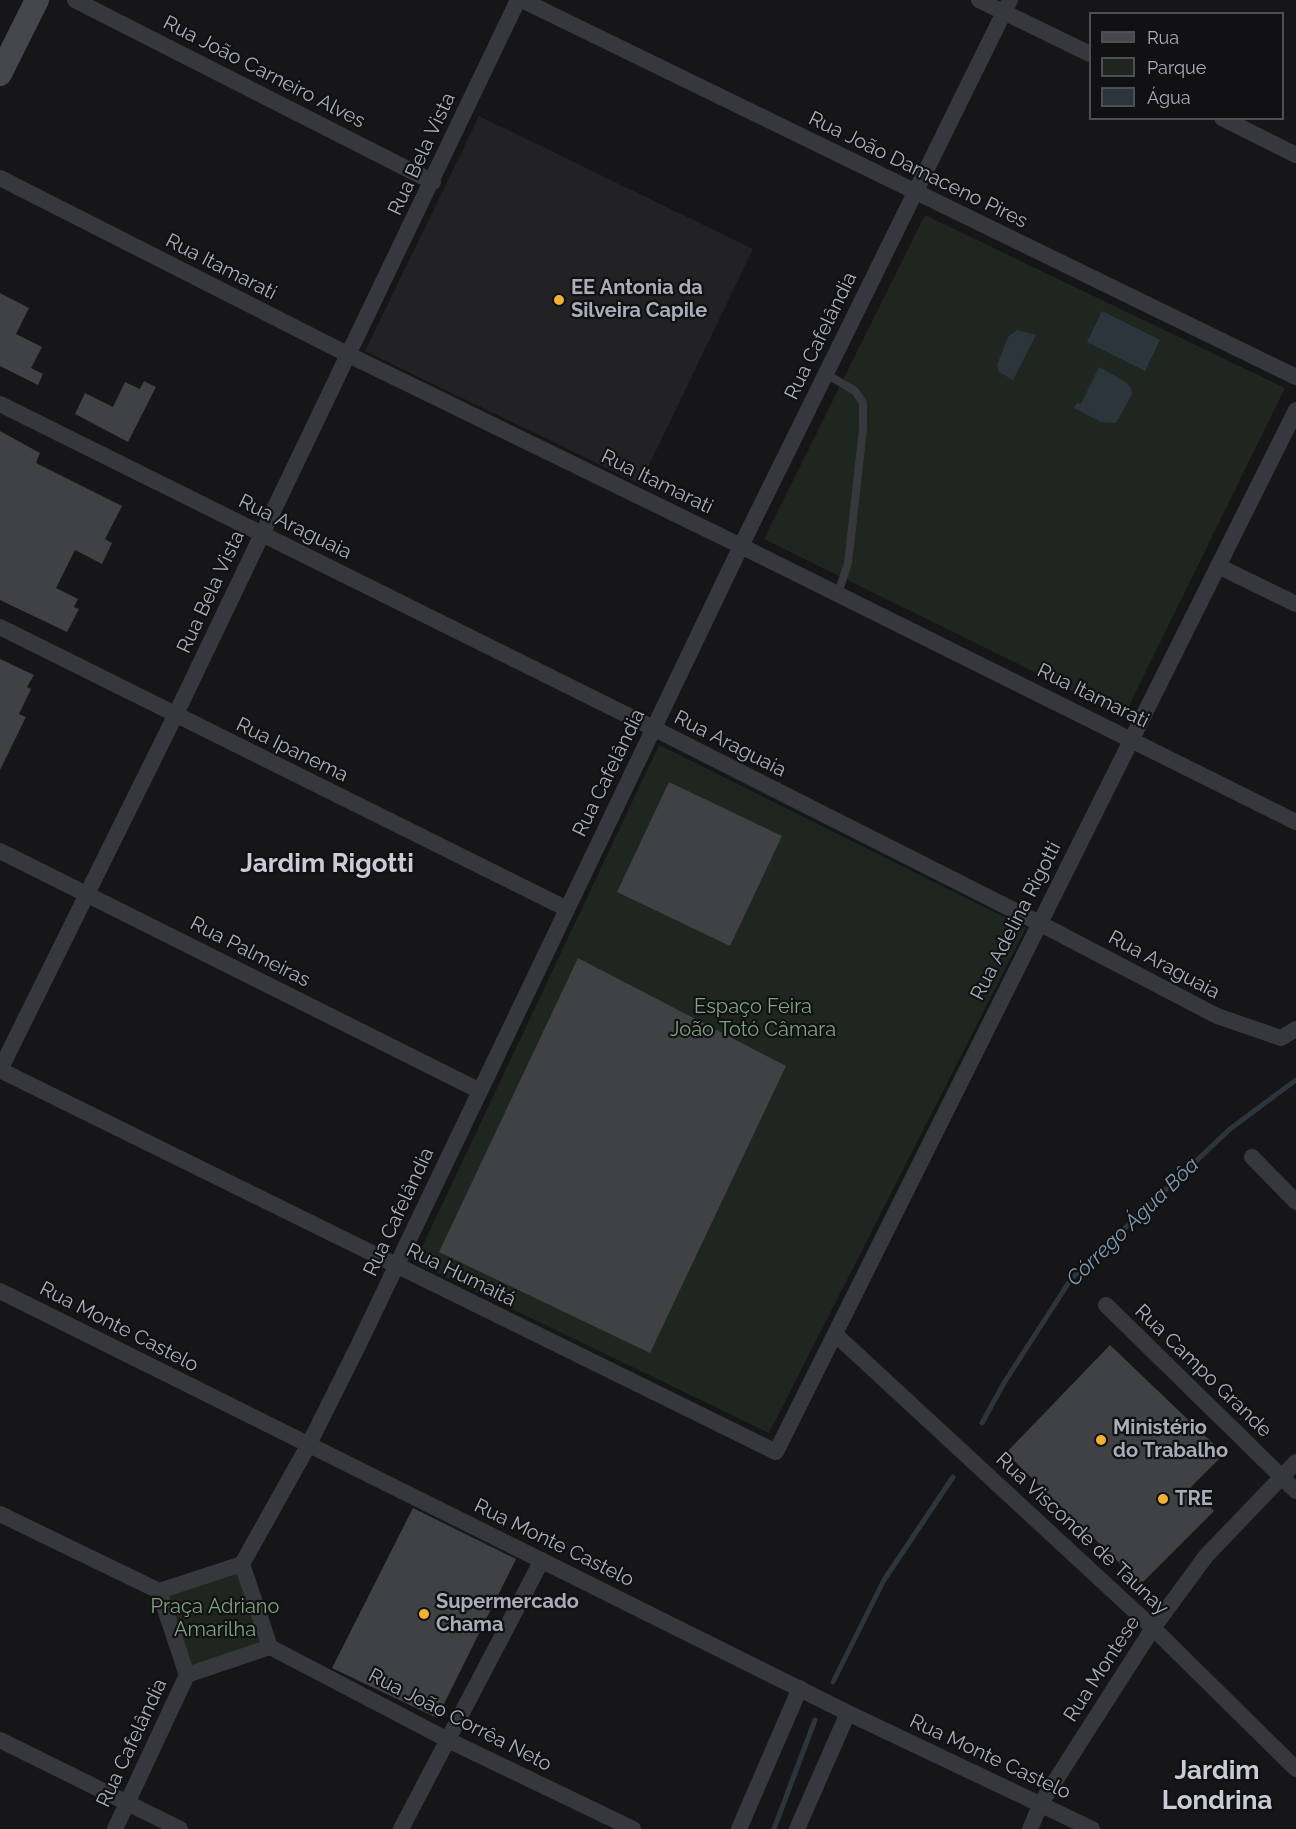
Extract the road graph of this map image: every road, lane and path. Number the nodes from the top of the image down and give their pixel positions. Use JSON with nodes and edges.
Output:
{"nodes":[{"id":1,"x":37,"y":0,"type":"edge"},
{"id":2,"x":75,"y":0,"type":"edge"},
{"id":3,"x":520,"y":0,"type":"edge"},
{"id":4,"x":979,"y":0,"type":"edge"},
{"id":5,"x":1007,"y":6,"type":"edge"},
{"id":6,"x":1089,"y":53,"type":"edge"},
{"id":7,"x":0,"y":74,"type":"edge"},
{"id":8,"x":1226,"y":120,"type":"edge"},
{"id":9,"x":1296,"y":154,"type":"edge"},
{"id":10,"x":0,"y":178,"type":"edge"},
{"id":11,"x":433,"y":182,"type":"junction"},
{"id":12,"x":916,"y":193,"type":"junction"},
{"id":13,"x":349,"y":355,"type":"junction"},
{"id":14,"x":826,"y":374,"type":"junction"},
{"id":15,"x":1296,"y":377,"type":"edge"},
{"id":16,"x":0,"y":404,"type":"edge"},
{"id":17,"x":1296,"y":410,"type":"edge"},
{"id":18,"x":261,"y":534,"type":"junction"},
{"id":19,"x":741,"y":546,"type":"junction"},
{"id":20,"x":1218,"y":566,"type":"junction"},
{"id":21,"x":838,"y":594,"type":"junction"},
{"id":22,"x":1296,"y":603,"type":"edge"},
{"id":23,"x":0,"y":627,"type":"edge"},
{"id":24,"x":175,"y":716,"type":"junction"},
{"id":25,"x":653,"y":728,"type":"junction"},
{"id":26,"x":1131,"y":739,"type":"junction"},
{"id":27,"x":1296,"y":822,"type":"edge"},
{"id":28,"x":0,"y":851,"type":"edge"},
{"id":29,"x":86,"y":893,"type":"junction"},
{"id":30,"x":567,"y":909,"type":"junction"},
{"id":31,"x":1039,"y":923,"type":"junction"},
{"id":32,"x":1296,"y":1029,"type":"edge"},
{"id":33,"x":0,"y":1070,"type":"edge"},
{"id":34,"x":480,"y":1090,"type":"junction"},
{"id":35,"x":1252,"y":1157,"type":"dead end"},
{"id":36,"x":1296,"y":1202,"type":"edge"},
{"id":37,"x":396,"y":1267,"type":"junction"},
{"id":38,"x":0,"y":1291,"type":"edge"},
{"id":39,"x":1106,"y":1305,"type":"dead end"},
{"id":40,"x":835,"y":1334,"type":"junction"},
{"id":41,"x":308,"y":1446,"type":"junction"},
{"id":42,"x":776,"y":1452,"type":"joint"},
{"id":43,"x":1296,"y":1462,"type":"edge"},
{"id":44,"x":1281,"y":1477,"type":"junction"},
{"id":45,"x":1296,"y":1491,"type":"edge"},
{"id":46,"x":0,"y":1514,"type":"edge"},
{"id":47,"x":542,"y":1560,"type":"junction"},
{"id":48,"x":242,"y":1564,"type":"junction"},
{"id":49,"x":159,"y":1591,"type":"junction"},
{"id":50,"x":1153,"y":1628,"type":"junction"},
{"id":51,"x":270,"y":1647,"type":"junction"},
{"id":52,"x":188,"y":1675,"type":"junction"},
{"id":53,"x":800,"y":1688,"type":"junction"},
{"id":54,"x":848,"y":1713,"type":"junction"},
{"id":55,"x":0,"y":1740,"type":"edge"},
{"id":56,"x":448,"y":1740,"type":"junction"},
{"id":57,"x":1296,"y":1768,"type":"edge"},
{"id":58,"x":128,"y":1803,"type":"junction"},
{"id":59,"x":1041,"y":1803,"type":"junction"},
{"id":60,"x":115,"y":1829,"type":"edge"},
{"id":61,"x":180,"y":1829,"type":"edge"},
{"id":62,"x":401,"y":1829,"type":"edge"},
{"id":63,"x":633,"y":1829,"type":"edge"},
{"id":64,"x":739,"y":1829,"type":"edge"},
{"id":65,"x":797,"y":1829,"type":"edge"},
{"id":66,"x":1030,"y":1829,"type":"edge"},
{"id":67,"x":1092,"y":1829,"type":"edge"}],
"edges":[{"from":1,"to":7,"type":"main road"},
{"from":2,"to":11,"type":"street","name":"Rua João Carneiro Alves"},
{"from":3,"to":11,"type":"street","name":"Rua Bela Vista"},
{"from":3,"to":12,"type":"street","name":"Rua João Damaceno Pires"},
{"from":4,"to":5,"type":"street"},
{"from":5,"to":6,"type":"street"},
{"from":5,"to":12,"type":"street","name":"Rua Cafelândia"},
{"from":8,"to":9,"type":"street"},
{"from":10,"to":13,"type":"street","name":"Rua Itamarati"},
{"from":11,"to":13,"type":"street","name":"Rua Bela Vista"},
{"from":12,"to":14,"type":"street","name":"Rua Cafelândia"},
{"from":12,"to":15,"type":"street","name":"Rua João Damaceno Pires"},
{"from":13,"to":18,"type":"street","name":"Rua Bela Vista"},
{"from":13,"to":19,"type":"street","name":"Rua Itamarati"},
{"from":14,"to":19,"type":"street","name":"Rua Cafelândia"},
{"from":14,"to":21,"type":"lane"},
{"from":16,"to":18,"type":"street","name":"Rua Araguaia"},
{"from":17,"to":20,"type":"street","name":"Rua Adelina Rigotti"},
{"from":18,"to":24,"type":"street","name":"Rua Bela Vista"},
{"from":18,"to":25,"type":"street","name":"Rua Araguaia"},
{"from":19,"to":21,"type":"street","name":"Rua Itamarati"},
{"from":19,"to":25,"type":"street","name":"Rua Cafelândia"},
{"from":20,"to":22,"type":"street"},
{"from":20,"to":26,"type":"street","name":"Rua Adelina Rigotti"},
{"from":21,"to":26,"type":"street","name":"Rua Itamarati"},
{"from":23,"to":24,"type":"street","name":"Rua Ipanema"},
{"from":24,"to":29,"type":"street","name":"Rua Bela Vista"},
{"from":24,"to":30,"type":"street","name":"Rua Ipanema"},
{"from":25,"to":30,"type":"street","name":"Rua Cafelândia"},
{"from":25,"to":31,"type":"street","name":"Rua Araguaia"},
{"from":26,"to":27,"type":"street","name":"Rua Itamarati"},
{"from":26,"to":31,"type":"street","name":"Rua Adelina Rigotti"},
{"from":28,"to":29,"type":"street","name":"Rua Palmeiras"},
{"from":29,"to":33,"type":"street","name":"Rua Bela Vista"},
{"from":29,"to":34,"type":"street","name":"Rua Palmeiras"},
{"from":30,"to":34,"type":"street","name":"Rua Cafelândia"},
{"from":31,"to":32,"type":"street","name":"Rua Araguaia"},
{"from":31,"to":40,"type":"street","name":"Rua Adelina Rigotti"},
{"from":33,"to":37,"type":"street","name":"Rua Humaitá"},
{"from":34,"to":37,"type":"street","name":"Rua Cafelândia"},
{"from":35,"to":36,"type":"street"},
{"from":37,"to":41,"type":"street","name":"Rua Cafelândia"},
{"from":37,"to":42,"type":"street","name":"Rua Humaitá"},
{"from":38,"to":41,"type":"street","name":"Rua Monte Castelo"},
{"from":39,"to":44,"type":"street","name":"Rua Campo Grande"},
{"from":40,"to":42,"type":"street","name":"Rua Adelina Rigotti"},
{"from":40,"to":50,"type":"street","name":"Rua Visconde de Taunay"},
{"from":41,"to":47,"type":"street","name":"Rua Monte Castelo"},
{"from":41,"to":48,"type":"street","name":"Rua Cafelândia"},
{"from":43,"to":44,"type":"street","name":"Rua Montese"},
{"from":44,"to":45,"type":"street","name":"Rua Campo Grande"},
{"from":44,"to":50,"type":"street","name":"Rua Montese"},
{"from":46,"to":49,"type":"street"},
{"from":47,"to":53,"type":"street","name":"Rua Monte Castelo"},
{"from":47,"to":56,"type":"street"},
{"from":48,"to":49,"type":"street"},
{"from":48,"to":51,"type":"street"},
{"from":49,"to":52,"type":"street","name":"Rua Cafelândia"},
{"from":50,"to":57,"type":"street","name":"Rua Visconde de Taunay"},
{"from":50,"to":59,"type":"street","name":"Rua Montese"},
{"from":51,"to":52,"type":"street","name":"Rua Cafelândia"},
{"from":51,"to":56,"type":"street","name":"Rua João Corrêa Neto"},
{"from":52,"to":58,"type":"street","name":"Rua Cafelândia"},
{"from":53,"to":54,"type":"street","name":"Rua Monte Castelo"},
{"from":53,"to":64,"type":"street"},
{"from":54,"to":59,"type":"street","name":"Rua Monte Castelo"},
{"from":54,"to":65,"type":"street"},
{"from":55,"to":58,"type":"street"},
{"from":56,"to":62,"type":"street"},
{"from":56,"to":63,"type":"street","name":"Rua João Corrêa Neto"},
{"from":58,"to":60,"type":"street","name":"Rua Cafelândia"},
{"from":58,"to":61,"type":"street"},
{"from":59,"to":66,"type":"street","name":"Rua Montese"},
{"from":59,"to":67,"type":"street","name":"Rua Monte Castelo"}]}
